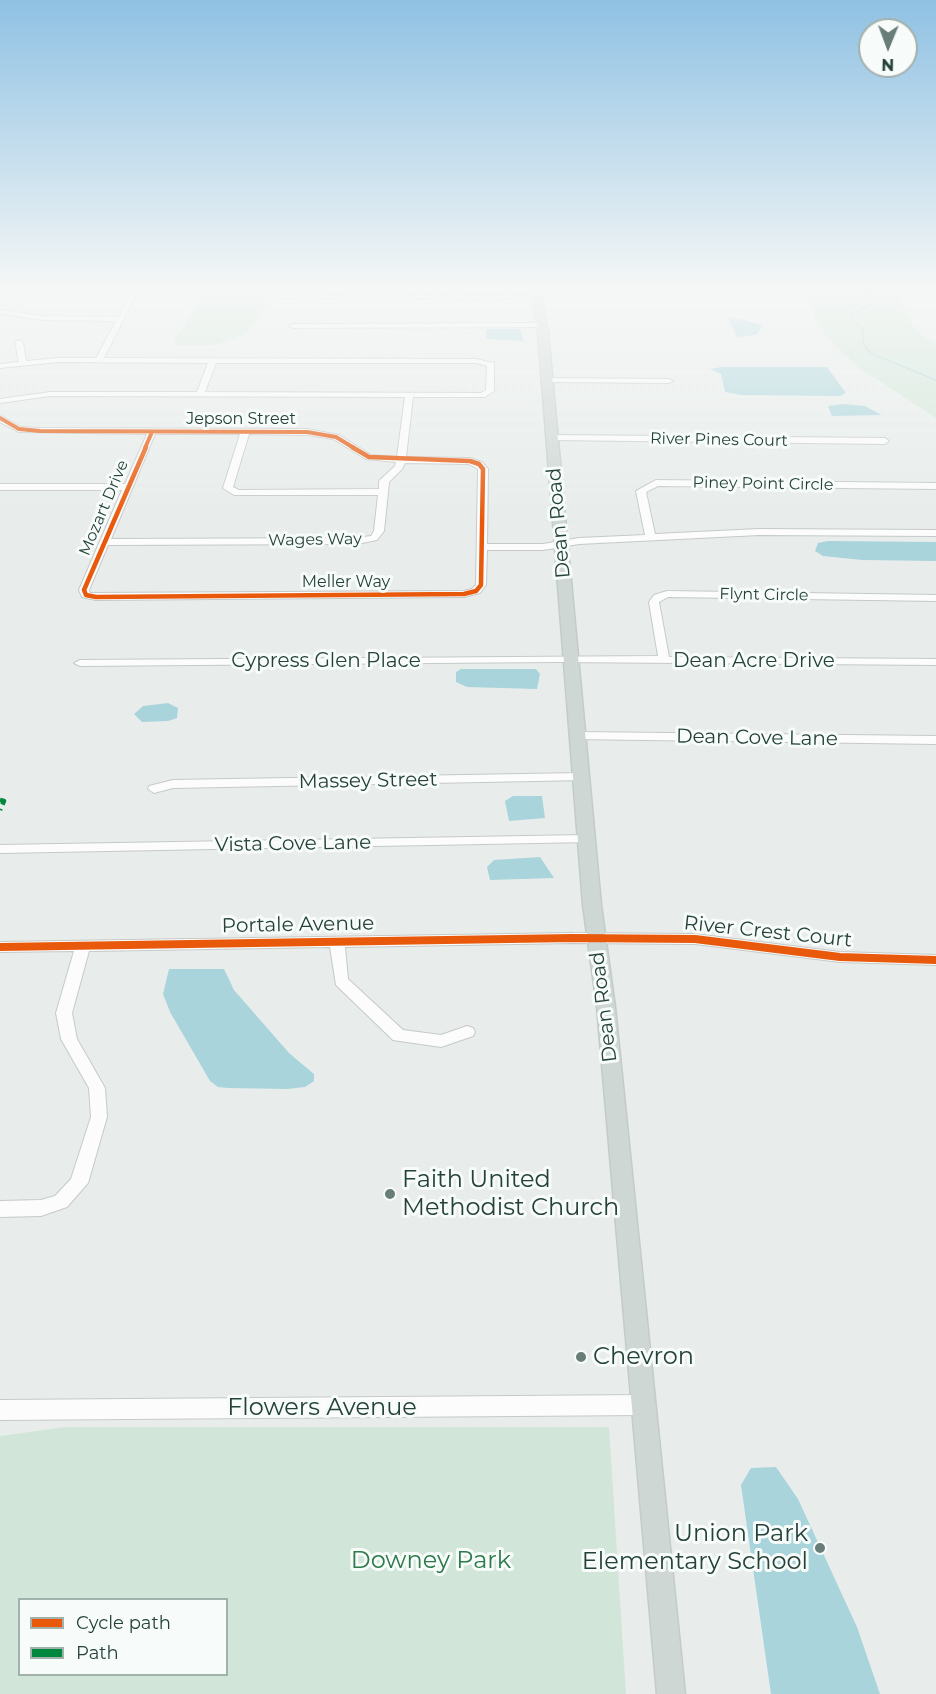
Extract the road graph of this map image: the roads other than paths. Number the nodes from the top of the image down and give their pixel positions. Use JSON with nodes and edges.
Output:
{"nodes":[{"id":1,"x":212,"y":364,"type":"edge"},
{"id":2,"x":487,"y":364,"type":"edge"},
{"id":3,"x":545,"y":364,"type":"edge"},
{"id":4,"x":547,"y":381,"type":"junction"},
{"id":5,"x":669,"y":381,"type":"dead end"},
{"id":6,"x":200,"y":394,"type":"junction"},
{"id":7,"x":409,"y":394,"type":"junction"},
{"id":8,"x":0,"y":401,"type":"edge"},
{"id":9,"x":0,"y":418,"type":"edge"},
{"id":10,"x":152,"y":432,"type":"junction"},
{"id":11,"x":245,"y":432,"type":"junction"},
{"id":12,"x":552,"y":438,"type":"junction"},
{"id":13,"x":885,"y":441,"type":"dead end"},
{"id":14,"x":401,"y":460,"type":"junction"},
{"id":15,"x":479,"y":464,"type":"joint"},
{"id":16,"x":936,"y":486,"type":"edge"},
{"id":17,"x":127,"y":487,"type":"junction"},
{"id":18,"x":0,"y":488,"type":"edge"},
{"id":19,"x":383,"y":492,"type":"junction"},
{"id":20,"x":936,"y":533,"type":"edge"},
{"id":21,"x":651,"y":539,"type":"junction"},
{"id":22,"x":104,"y":542,"type":"junction"},
{"id":23,"x":561,"y":543,"type":"junction"},
{"id":24,"x":483,"y":544,"type":"junction"},
{"id":25,"x":86,"y":595,"type":"joint"},
{"id":26,"x":936,"y":598,"type":"edge"},
{"id":27,"x":572,"y":660,"type":"junction"},
{"id":28,"x":664,"y":661,"type":"junction"},
{"id":29,"x":936,"y":662,"type":"edge"},
{"id":30,"x":80,"y":663,"type":"dead end"},
{"id":31,"x":578,"y":736,"type":"junction"},
{"id":32,"x":936,"y":740,"type":"edge"},
{"id":33,"x":581,"y":777,"type":"junction"},
{"id":34,"x":154,"y":789,"type":"dead end"},
{"id":35,"x":586,"y":839,"type":"junction"},
{"id":36,"x":0,"y":849,"type":"edge"},
{"id":37,"x":596,"y":938,"type":"junction"},
{"id":38,"x":337,"y":941,"type":"junction"},
{"id":39,"x":83,"y":946,"type":"junction"},
{"id":40,"x":0,"y":947,"type":"edge"},
{"id":41,"x":936,"y":960,"type":"edge"},
{"id":42,"x":467,"y":1032,"type":"dead end"},
{"id":43,"x":0,"y":1209,"type":"edge"},
{"id":44,"x":644,"y":1405,"type":"junction"},
{"id":45,"x":0,"y":1410,"type":"edge"},
{"id":46,"x":671,"y":1694,"type":"edge"}],
"edges":[{"from":1,"to":6,"type":"street"},
{"from":2,"to":7,"type":"street"},
{"from":3,"to":4,"type":"main road","name":"Dean Road"},
{"from":4,"to":5,"type":"street"},
{"from":4,"to":12,"type":"main road","name":"Dean Road"},
{"from":6,"to":7,"type":"street"},
{"from":6,"to":8,"type":"street"},
{"from":7,"to":14,"type":"street","name":"Wages Way"},
{"from":9,"to":10,"type":"street","name":"Jepson Street"},
{"from":10,"to":11,"type":"street","name":"Jepson Street"},
{"from":10,"to":17,"type":"street","name":"Mozart Drive"},
{"from":11,"to":14,"type":"street","name":"Jepson Street"},
{"from":11,"to":19,"type":"street"},
{"from":12,"to":13,"type":"street","name":"River Pines Court"},
{"from":12,"to":23,"type":"main road","name":"Dean Road"},
{"from":14,"to":15,"type":"street","name":"Jepson Street"},
{"from":14,"to":19,"type":"street","name":"Wages Way"},
{"from":15,"to":24,"type":"street","name":"Meller Way"},
{"from":16,"to":21,"type":"street","name":"Piney Point Circle"},
{"from":17,"to":18,"type":"street"},
{"from":17,"to":22,"type":"street","name":"Mozart Drive"},
{"from":19,"to":22,"type":"street","name":"Wages Way"},
{"from":20,"to":21,"type":"street"},
{"from":21,"to":23,"type":"street"},
{"from":22,"to":25,"type":"street","name":"Mozart Drive"},
{"from":23,"to":24,"type":"street"},
{"from":23,"to":27,"type":"main road","name":"Dean Road"},
{"from":24,"to":25,"type":"street","name":"Meller Way"},
{"from":26,"to":28,"type":"street","name":"Flynt Circle"},
{"from":27,"to":28,"type":"street","name":"Dean Acre Drive"},
{"from":27,"to":30,"type":"street","name":"Cypress Glen Place"},
{"from":27,"to":31,"type":"main road","name":"Dean Road"},
{"from":28,"to":29,"type":"street","name":"Dean Acre Drive"},
{"from":31,"to":32,"type":"street","name":"Dean Cove Lane"},
{"from":31,"to":33,"type":"main road","name":"Dean Road"},
{"from":33,"to":34,"type":"street","name":"Massey Street"},
{"from":33,"to":35,"type":"main road","name":"Dean Road"},
{"from":35,"to":36,"type":"street","name":"Vista Cove Lane"},
{"from":35,"to":37,"type":"main road","name":"Dean Road"},
{"from":37,"to":38,"type":"street","name":"Portale Avenue"},
{"from":37,"to":41,"type":"street","name":"River Crest Court"},
{"from":37,"to":44,"type":"main road","name":"Dean Road"},
{"from":38,"to":39,"type":"street","name":"Portale Avenue"},
{"from":38,"to":42,"type":"street"},
{"from":39,"to":40,"type":"street","name":"Portale Avenue"},
{"from":39,"to":43,"type":"street"},
{"from":44,"to":45,"type":"street","name":"Flowers Avenue"},
{"from":44,"to":46,"type":"main road","name":"Dean Road"}]}
